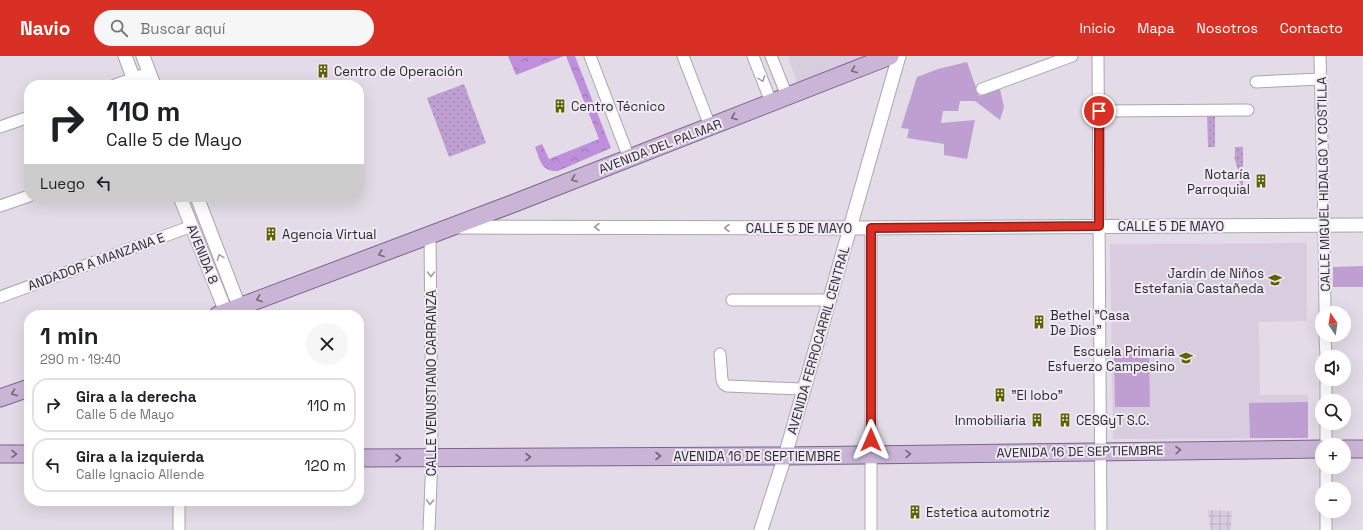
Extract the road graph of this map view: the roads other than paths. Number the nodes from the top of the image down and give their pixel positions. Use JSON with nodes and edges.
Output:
{"nodes":[{"id":1,"x":125,"y":56,"type":"edge"},
{"id":2,"x":143,"y":56,"type":"edge"},
{"id":3,"x":590,"y":56,"type":"edge"},
{"id":4,"x":683,"y":56,"type":"edge"},
{"id":5,"x":753,"y":56,"type":"edge"},
{"id":6,"x":772,"y":56,"type":"edge"},
{"id":7,"x":890,"y":56,"type":"edge"},
{"id":8,"x":899,"y":56,"type":"edge"},
{"id":9,"x":1072,"y":56,"type":"edge"},
{"id":10,"x":1098,"y":56,"type":"edge"},
{"id":11,"x":1320,"y":56,"type":"edge"},
{"id":12,"x":149,"y":72,"type":"junction"},
{"id":13,"x":1320,"y":79,"type":"junction"},
{"id":14,"x":134,"y":80,"type":"edge"},
{"id":15,"x":138,"y":80,"type":"edge"},
{"id":16,"x":152,"y":80,"type":"edge"},
{"id":17,"x":1256,"y":82,"type":"dead end"},
{"id":18,"x":982,"y":89,"type":"dead end"},
{"id":19,"x":787,"y":96,"type":"junction"},
{"id":20,"x":771,"y":102,"type":"junction"},
{"id":21,"x":1248,"y":110,"type":"dead end"},
{"id":22,"x":1099,"y":111,"type":"junction"},
{"id":23,"x":24,"y":118,"type":"edge"},
{"id":24,"x":710,"y":126,"type":"junction"},
{"id":25,"x":0,"y":127,"type":"edge"},
{"id":26,"x":629,"y":158,"type":"junction"},
{"id":27,"x":24,"y":198,"type":"edge"},
{"id":28,"x":182,"y":202,"type":"edge"},
{"id":29,"x":198,"y":202,"type":"edge"},
{"id":30,"x":0,"y":206,"type":"edge"},
{"id":31,"x":1363,"y":225,"type":"edge"},
{"id":32,"x":192,"y":226,"type":"junction"},
{"id":33,"x":1099,"y":226,"type":"junction"},
{"id":34,"x":1324,"y":226,"type":"junction"},
{"id":35,"x":450,"y":227,"type":"junction"},
{"id":36,"x":850,"y":228,"type":"junction"},
{"id":37,"x":871,"y":228,"type":"junction"},
{"id":38,"x":430,"y":235,"type":"junction"},
{"id":39,"x":0,"y":297,"type":"edge"},
{"id":40,"x":732,"y":300,"type":"dead end"},
{"id":41,"x":829,"y":300,"type":"junction"},
{"id":42,"x":1325,"y":306,"type":"edge"},
{"id":43,"x":227,"y":310,"type":"edge"},
{"id":44,"x":227,"y":310,"type":"edge"},
{"id":45,"x":230,"y":310,"type":"edge"},
{"id":46,"x":720,"y":354,"type":"dead end"},
{"id":47,"x":803,"y":389,"type":"junction"},
{"id":48,"x":24,"y":390,"type":"edge"},
{"id":49,"x":0,"y":398,"type":"edge"},
{"id":50,"x":1315,"y":449,"type":"edge"},
{"id":51,"x":1351,"y":449,"type":"edge"},
{"id":52,"x":1363,"y":449,"type":"edge"},
{"id":53,"x":1100,"y":451,"type":"junction"},
{"id":54,"x":0,"y":454,"type":"edge"},
{"id":55,"x":24,"y":454,"type":"edge"},
{"id":56,"x":871,"y":455,"type":"junction"},
{"id":57,"x":785,"y":456,"type":"junction"},
{"id":58,"x":364,"y":458,"type":"edge"},
{"id":59,"x":432,"y":458,"type":"junction"},
{"id":60,"x":179,"y":506,"type":"edge"},
{"id":61,"x":1326,"y":518,"type":"edge"},
{"id":62,"x":179,"y":530,"type":"edge"},
{"id":63,"x":429,"y":530,"type":"edge"},
{"id":64,"x":761,"y":530,"type":"edge"},
{"id":65,"x":871,"y":530,"type":"edge"},
{"id":66,"x":1100,"y":530,"type":"edge"},
{"id":67,"x":1326,"y":530,"type":"edge"}],
"edges":[{"from":1,"to":14,"type":"street"},
{"from":2,"to":12,"type":"street"},
{"from":3,"to":26,"type":"street"},
{"from":4,"to":24,"type":"street"},
{"from":5,"to":20,"type":"street","one_way":true},
{"from":6,"to":19,"type":"street"},
{"from":7,"to":19,"type":"main road","name":"AVENIDA DEL PALMAR","one_way":true},
{"from":8,"to":36,"type":"street","name":"AVENIDA FERROCARRIL CENTRAL"},
{"from":9,"to":18,"type":"street"},
{"from":10,"to":22,"type":"street"},
{"from":11,"to":13,"type":"street","name":"CALLE MIGUEL HIDALGO Y COSTILLA"},
{"from":12,"to":15,"type":"street"},
{"from":12,"to":16,"type":"street"},
{"from":13,"to":17,"type":"street"},
{"from":13,"to":34,"type":"street","name":"CALLE MIGUEL HIDALGO Y COSTILLA"},
{"from":19,"to":20,"type":"main road","name":"AVENIDA DEL PALMAR"},
{"from":20,"to":24,"type":"main road","name":"AVENIDA DEL PALMAR","one_way":true},
{"from":21,"to":22,"type":"street"},
{"from":22,"to":33,"type":"street"},
{"from":23,"to":25,"type":"street"},
{"from":24,"to":26,"type":"main road","name":"AVENIDA DEL PALMAR"},
{"from":26,"to":35,"type":"main road","name":"AVENIDA DEL PALMAR","one_way":true},
{"from":27,"to":30,"type":"street"},
{"from":28,"to":32,"type":"street","name":"AVENIDA 8"},
{"from":44,"to":29,"type":"street","name":"AVENIDA 8","one_way":true},
{"from":31,"to":34,"type":"street","name":"CALLE 5 DE MAYO"},
{"from":32,"to":39,"type":"street","name":"ANDADOR A MANZANA E"},
{"from":32,"to":43,"type":"street","name":"AVENIDA 8"},
{"from":33,"to":34,"type":"street","name":"CALLE 5 DE MAYO"},
{"from":33,"to":37,"type":"street","name":"CALLE 5 DE MAYO"},
{"from":33,"to":53,"type":"street"},
{"from":34,"to":42,"type":"street","name":"CALLE MIGUEL HIDALGO Y COSTILLA"},
{"from":36,"to":35,"type":"street","name":"CALLE 5 DE MAYO","one_way":true},
{"from":35,"to":38,"type":"main road","name":"AVENIDA DEL PALMAR"},
{"from":36,"to":37,"type":"street","name":"CALLE 5 DE MAYO"},
{"from":36,"to":41,"type":"street","name":"AVENIDA FERROCARRIL CENTRAL"},
{"from":37,"to":56,"type":"street"},
{"from":38,"to":45,"type":"main road","name":"AVENIDA DEL PALMAR","one_way":true},
{"from":38,"to":59,"type":"street","name":"CALLE VENUSTIANO CARRANZA","one_way":true},
{"from":40,"to":41,"type":"street"},
{"from":41,"to":47,"type":"street","name":"AVENIDA FERROCARRIL CENTRAL"},
{"from":46,"to":47,"type":"street"},
{"from":47,"to":57,"type":"street","name":"AVENIDA FERROCARRIL CENTRAL"},
{"from":48,"to":49,"type":"main road","one_way":true},
{"from":53,"to":50,"type":"main road","name":"AVENIDA 16 DE SEPTIEMBRE","one_way":true},
{"from":51,"to":52,"type":"main road"},
{"from":56,"to":53,"type":"main road","name":"AVENIDA 16 DE SEPTIEMBRE","one_way":true},
{"from":53,"to":66,"type":"street"},
{"from":54,"to":55,"type":"main road","one_way":true},
{"from":56,"to":57,"type":"main road","name":"AVENIDA 16 DE SEPTIEMBRE"},
{"from":56,"to":65,"type":"street"},
{"from":59,"to":57,"type":"main road","name":"AVENIDA 16 DE SEPTIEMBRE","one_way":true},
{"from":57,"to":64,"type":"street","name":"AVENIDA FERROCARRIL CENTRAL"},
{"from":58,"to":59,"type":"main road","name":"AVENIDA 16 DE SEPTIEMBRE","one_way":true},
{"from":59,"to":63,"type":"street","name":"CALLE VENUSTIANO CARRANZA","one_way":true},
{"from":60,"to":62,"type":"street"},
{"from":61,"to":67,"type":"street"}]}
